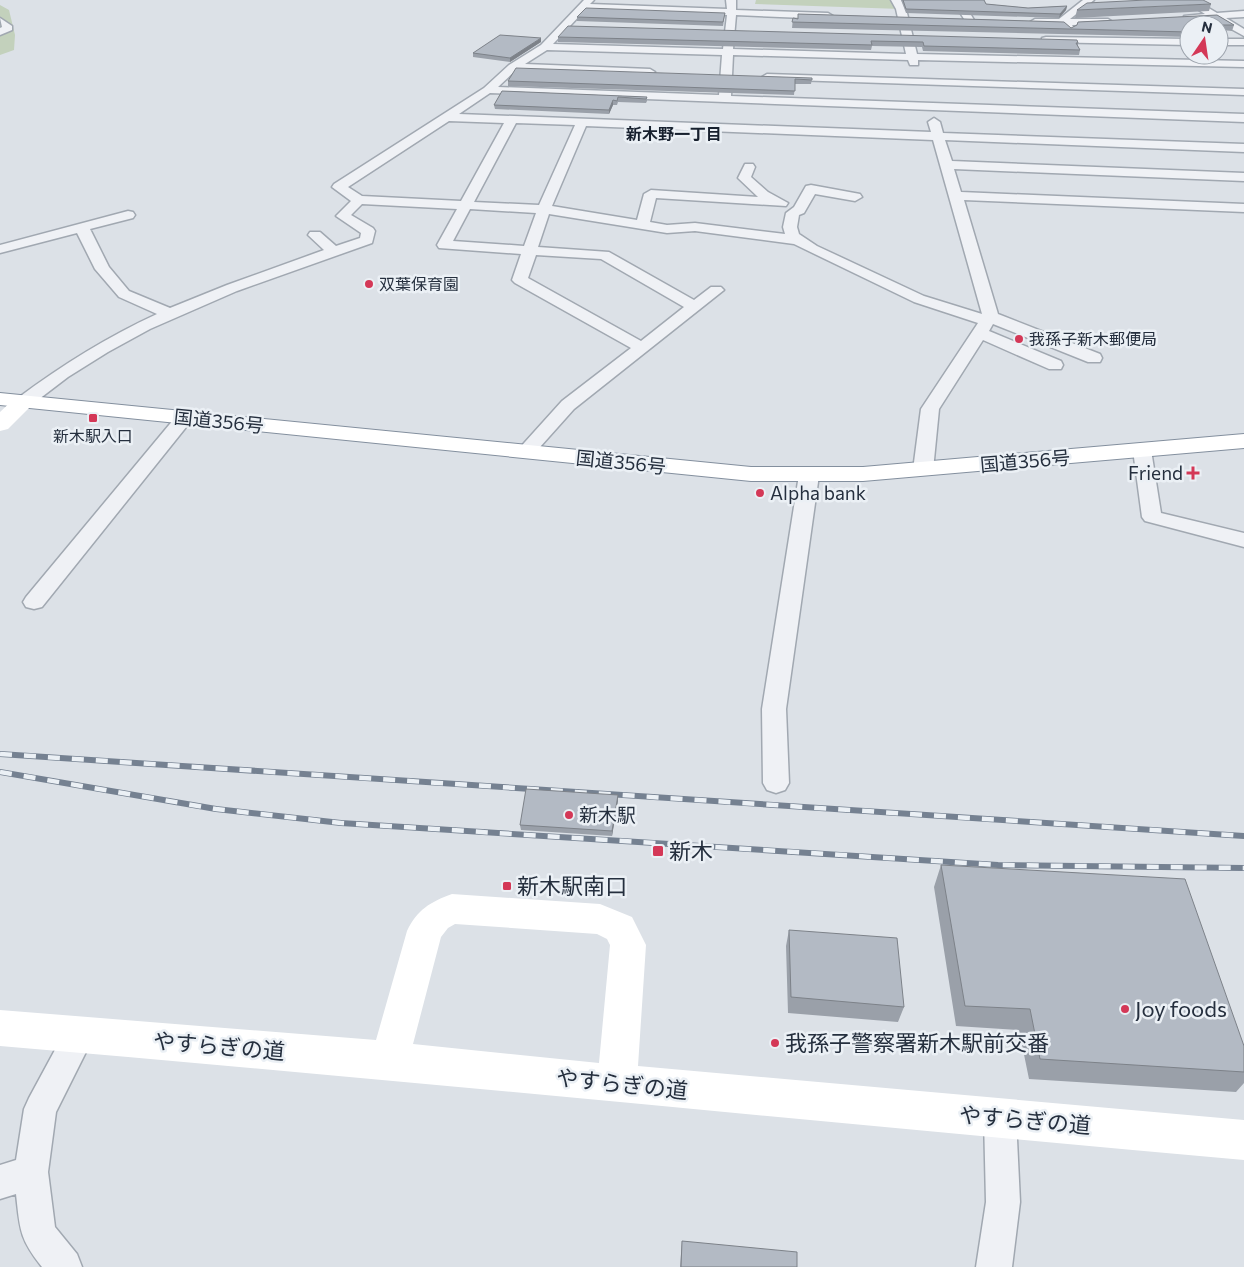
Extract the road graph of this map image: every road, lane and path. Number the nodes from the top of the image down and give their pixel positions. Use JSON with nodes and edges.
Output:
{"nodes":[{"id":1,"x":731,"y":0,"type":"edge"},
{"id":2,"x":896,"y":0,"type":"edge"},
{"id":3,"x":957,"y":0,"type":"edge"},
{"id":4,"x":1188,"y":0,"type":"edge"},
{"id":5,"x":1178,"y":1,"type":"edge"},
{"id":6,"x":587,"y":3,"type":"edge"},
{"id":7,"x":1094,"y":3,"type":"edge"},
{"id":8,"x":732,"y":13,"type":"junction"},
{"id":9,"x":1244,"y":14,"type":"edge"},
{"id":10,"x":1217,"y":15,"type":"edge"},
{"id":11,"x":1229,"y":15,"type":"edge"},
{"id":12,"x":842,"y":16,"type":"edge"},
{"id":13,"x":1174,"y":19,"type":"edge"},
{"id":14,"x":1179,"y":19,"type":"edge"},
{"id":15,"x":969,"y":20,"type":"edge"},
{"id":16,"x":0,"y":21,"type":"edge"},
{"id":17,"x":1027,"y":22,"type":"edge"},
{"id":18,"x":1120,"y":22,"type":"edge"},
{"id":19,"x":1229,"y":22,"type":"edge"},
{"id":20,"x":1066,"y":23,"type":"junction"},
{"id":21,"x":0,"y":32,"type":"edge"},
{"id":22,"x":1244,"y":32,"type":"edge"},
{"id":23,"x":1039,"y":40,"type":"edge"},
{"id":24,"x":1077,"y":41,"type":"junction"},
{"id":25,"x":1179,"y":42,"type":"edge"},
{"id":26,"x":1229,"y":42,"type":"edge"},
{"id":27,"x":1244,"y":42,"type":"edge"},
{"id":28,"x":545,"y":47,"type":"junction"},
{"id":29,"x":727,"y":52,"type":"junction"},
{"id":30,"x":912,"y":57,"type":"junction"},
{"id":31,"x":1244,"y":64,"type":"edge"},
{"id":32,"x":514,"y":67,"type":"junction"},
{"id":33,"x":657,"y":73,"type":"edge"},
{"id":34,"x":1097,"y":74,"type":"junction"},
{"id":35,"x":753,"y":76,"type":"edge"},
{"id":36,"x":919,"y":80,"type":"junction"},
{"id":37,"x":488,"y":90,"type":"junction"},
{"id":38,"x":1244,"y":92,"type":"edge"},
{"id":39,"x":726,"y":98,"type":"junction"},
{"id":40,"x":929,"y":106,"type":"junction"},
{"id":41,"x":623,"y":109,"type":"junction"},
{"id":42,"x":1121,"y":113,"type":"junction"},
{"id":43,"x":777,"y":115,"type":"junction"},
{"id":44,"x":1190,"y":116,"type":"junction"},
{"id":45,"x":447,"y":117,"type":"junction"},
{"id":46,"x":1244,"y":118,"type":"edge"},
{"id":47,"x":512,"y":119,"type":"junction"},
{"id":48,"x":582,"y":122,"type":"junction"},
{"id":49,"x":938,"y":136,"type":"junction"},
{"id":50,"x":1206,"y":146,"type":"junction"},
{"id":51,"x":1244,"y":148,"type":"edge"},
{"id":52,"x":947,"y":165,"type":"junction"},
{"id":53,"x":749,"y":168,"type":"dead end"},
{"id":54,"x":1230,"y":177,"type":"junction"},
{"id":55,"x":1242,"y":183,"type":"edge"},
{"id":56,"x":855,"y":196,"type":"dead end"},
{"id":57,"x":956,"y":196,"type":"junction"},
{"id":58,"x":359,"y":200,"type":"junction"},
{"id":59,"x":781,"y":203,"type":"junction"},
{"id":60,"x":463,"y":206,"type":"junction"},
{"id":61,"x":1244,"y":208,"type":"edge"},
{"id":62,"x":544,"y":209,"type":"junction"},
{"id":63,"x":799,"y":210,"type":"junction"},
{"id":64,"x":128,"y":215,"type":"dead end"},
{"id":65,"x":642,"y":225,"type":"junction"},
{"id":66,"x":82,"y":228,"type":"junction"},
{"id":67,"x":315,"y":235,"type":"dead end"},
{"id":68,"x":796,"y":240,"type":"junction"},
{"id":69,"x":0,"y":249,"type":"edge"},
{"id":70,"x":532,"y":249,"type":"junction"},
{"id":71,"x":334,"y":252,"type":"junction"},
{"id":72,"x":716,"y":290,"type":"dead end"},
{"id":73,"x":694,"y":306,"type":"junction"},
{"id":74,"x":170,"y":314,"type":"junction"},
{"id":75,"x":985,"y":324,"type":"junction"},
{"id":76,"x":642,"y":348,"type":"junction"},
{"id":77,"x":1094,"y":358,"type":"dead end"},
{"id":78,"x":1055,"y":365,"type":"dead end"},
{"id":79,"x":0,"y":399,"type":"edge"},
{"id":80,"x":24,"y":402,"type":"junction"},
{"id":81,"x":185,"y":418,"type":"junction"},
{"id":82,"x":0,"y":424,"type":"edge"},
{"id":83,"x":1244,"y":441,"type":"edge"},
{"id":84,"x":1142,"y":450,"type":"junction"},
{"id":85,"x":525,"y":452,"type":"junction"},
{"id":86,"x":923,"y":470,"type":"junction"},
{"id":87,"x":809,"y":475,"type":"junction"},
{"id":88,"x":1244,"y":540,"type":"edge"},
{"id":89,"x":34,"y":602,"type":"dead end"},
{"id":90,"x":776,"y":783,"type":"dead end"},
{"id":91,"x":0,"y":1028,"type":"edge"},
{"id":92,"x":80,"y":1034,"type":"junction"},
{"id":93,"x":390,"y":1060,"type":"junction"},
{"id":94,"x":618,"y":1084,"type":"junction"},
{"id":95,"x":1000,"y":1118,"type":"junction"},
{"id":96,"x":1244,"y":1140,"type":"edge"},
{"id":97,"x":15,"y":1177,"type":"edge"},
{"id":98,"x":996,"y":1266,"type":"edge"},
{"id":99,"x":64,"y":1267,"type":"edge"}],
"edges":[{"from":1,"to":8,"type":"street"},
{"from":2,"to":30,"type":"street"},
{"from":3,"to":15,"type":"street"},
{"from":4,"to":5,"type":"street"},
{"from":4,"to":10,"type":"street"},
{"from":6,"to":8,"type":"street"},
{"from":6,"to":28,"type":"street"},
{"from":7,"to":20,"type":"street"},
{"from":8,"to":12,"type":"street"},
{"from":8,"to":29,"type":"street"},
{"from":9,"to":11,"type":"street"},
{"from":13,"to":14,"type":"street"},
{"from":16,"to":21,"type":"street"},
{"from":17,"to":20,"type":"street"},
{"from":18,"to":20,"type":"street"},
{"from":19,"to":22,"type":"street"},
{"from":20,"to":24,"type":"street"},
{"from":23,"to":24,"type":"street"},
{"from":24,"to":25,"type":"street"},
{"from":24,"to":34,"type":"street"},
{"from":26,"to":27,"type":"street"},
{"from":28,"to":29,"type":"street"},
{"from":28,"to":32,"type":"street"},
{"from":29,"to":30,"type":"street"},
{"from":29,"to":39,"type":"street"},
{"from":30,"to":34,"type":"street"},
{"from":30,"to":36,"type":"street"},
{"from":31,"to":34,"type":"street"},
{"from":32,"to":33,"type":"street"},
{"from":32,"to":37,"type":"street"},
{"from":34,"to":36,"type":"street"},
{"from":34,"to":38,"type":"street"},
{"from":34,"to":42,"type":"street"},
{"from":35,"to":36,"type":"street"},
{"from":36,"to":40,"type":"street"},
{"from":37,"to":41,"type":"street"},
{"from":37,"to":45,"type":"street"},
{"from":39,"to":41,"type":"street"},
{"from":39,"to":43,"type":"street"},
{"from":40,"to":42,"type":"street"},
{"from":40,"to":43,"type":"street"},
{"from":40,"to":49,"type":"street"},
{"from":41,"to":43,"type":"street"},
{"from":41,"to":48,"type":"street"},
{"from":42,"to":44,"type":"street"},
{"from":43,"to":49,"type":"street"},
{"from":44,"to":46,"type":"street"},
{"from":44,"to":50,"type":"street"},
{"from":45,"to":47,"type":"street"},
{"from":45,"to":58,"type":"street"},
{"from":47,"to":48,"type":"street"},
{"from":47,"to":60,"type":"street"},
{"from":48,"to":62,"type":"street"},
{"from":49,"to":50,"type":"street"},
{"from":49,"to":52,"type":"street"},
{"from":50,"to":51,"type":"street"},
{"from":50,"to":54,"type":"street"},
{"from":52,"to":54,"type":"street"},
{"from":52,"to":57,"type":"street"},
{"from":53,"to":59,"type":"street"},
{"from":54,"to":55,"type":"street"},
{"from":56,"to":63,"type":"street"},
{"from":57,"to":61,"type":"street"},
{"from":57,"to":75,"type":"street"},
{"from":58,"to":60,"type":"street"},
{"from":58,"to":71,"type":"street"},
{"from":59,"to":63,"type":"street"},
{"from":59,"to":65,"type":"street"},
{"from":60,"to":62,"type":"street"},
{"from":60,"to":70,"type":"street"},
{"from":62,"to":65,"type":"street"},
{"from":62,"to":70,"type":"street"},
{"from":63,"to":68,"type":"street"},
{"from":64,"to":66,"type":"street"},
{"from":65,"to":68,"type":"street"},
{"from":66,"to":69,"type":"street"},
{"from":66,"to":74,"type":"street"},
{"from":67,"to":71,"type":"street"},
{"from":68,"to":75,"type":"street"},
{"from":70,"to":73,"type":"street"},
{"from":70,"to":76,"type":"street"},
{"from":71,"to":74,"type":"street"},
{"from":72,"to":73,"type":"street"},
{"from":73,"to":76,"type":"street"},
{"from":74,"to":80,"type":"street"},
{"from":75,"to":77,"type":"street"},
{"from":75,"to":78,"type":"street"},
{"from":75,"to":86,"type":"street"},
{"from":76,"to":85,"type":"street"},
{"from":79,"to":80,"type":"main road","name":"国道356号"},
{"from":80,"to":81,"type":"main road","name":"国道356号"},
{"from":80,"to":82,"type":"main road"},
{"from":81,"to":85,"type":"main road","name":"国道356号"},
{"from":81,"to":89,"type":"street"},
{"from":83,"to":84,"type":"main road","name":"国道356号"},
{"from":84,"to":86,"type":"main road","name":"国道356号"},
{"from":84,"to":88,"type":"street"},
{"from":85,"to":87,"type":"main road","name":"国道356号"},
{"from":86,"to":87,"type":"main road","name":"国道356号"},
{"from":87,"to":90,"type":"street"},
{"from":91,"to":92,"type":"main road","name":"やすらぎの道"},
{"from":92,"to":93,"type":"main road","name":"やすらぎの道"},
{"from":92,"to":97,"type":"street"},
{"from":93,"to":94,"type":"main road","name":"やすらぎの道"},
{"from":93,"to":94,"type":"main road"},
{"from":94,"to":95,"type":"main road","name":"やすらぎの道"},
{"from":95,"to":96,"type":"main road","name":"やすらぎの道"},
{"from":95,"to":98,"type":"street"},
{"from":97,"to":99,"type":"street"}]}
